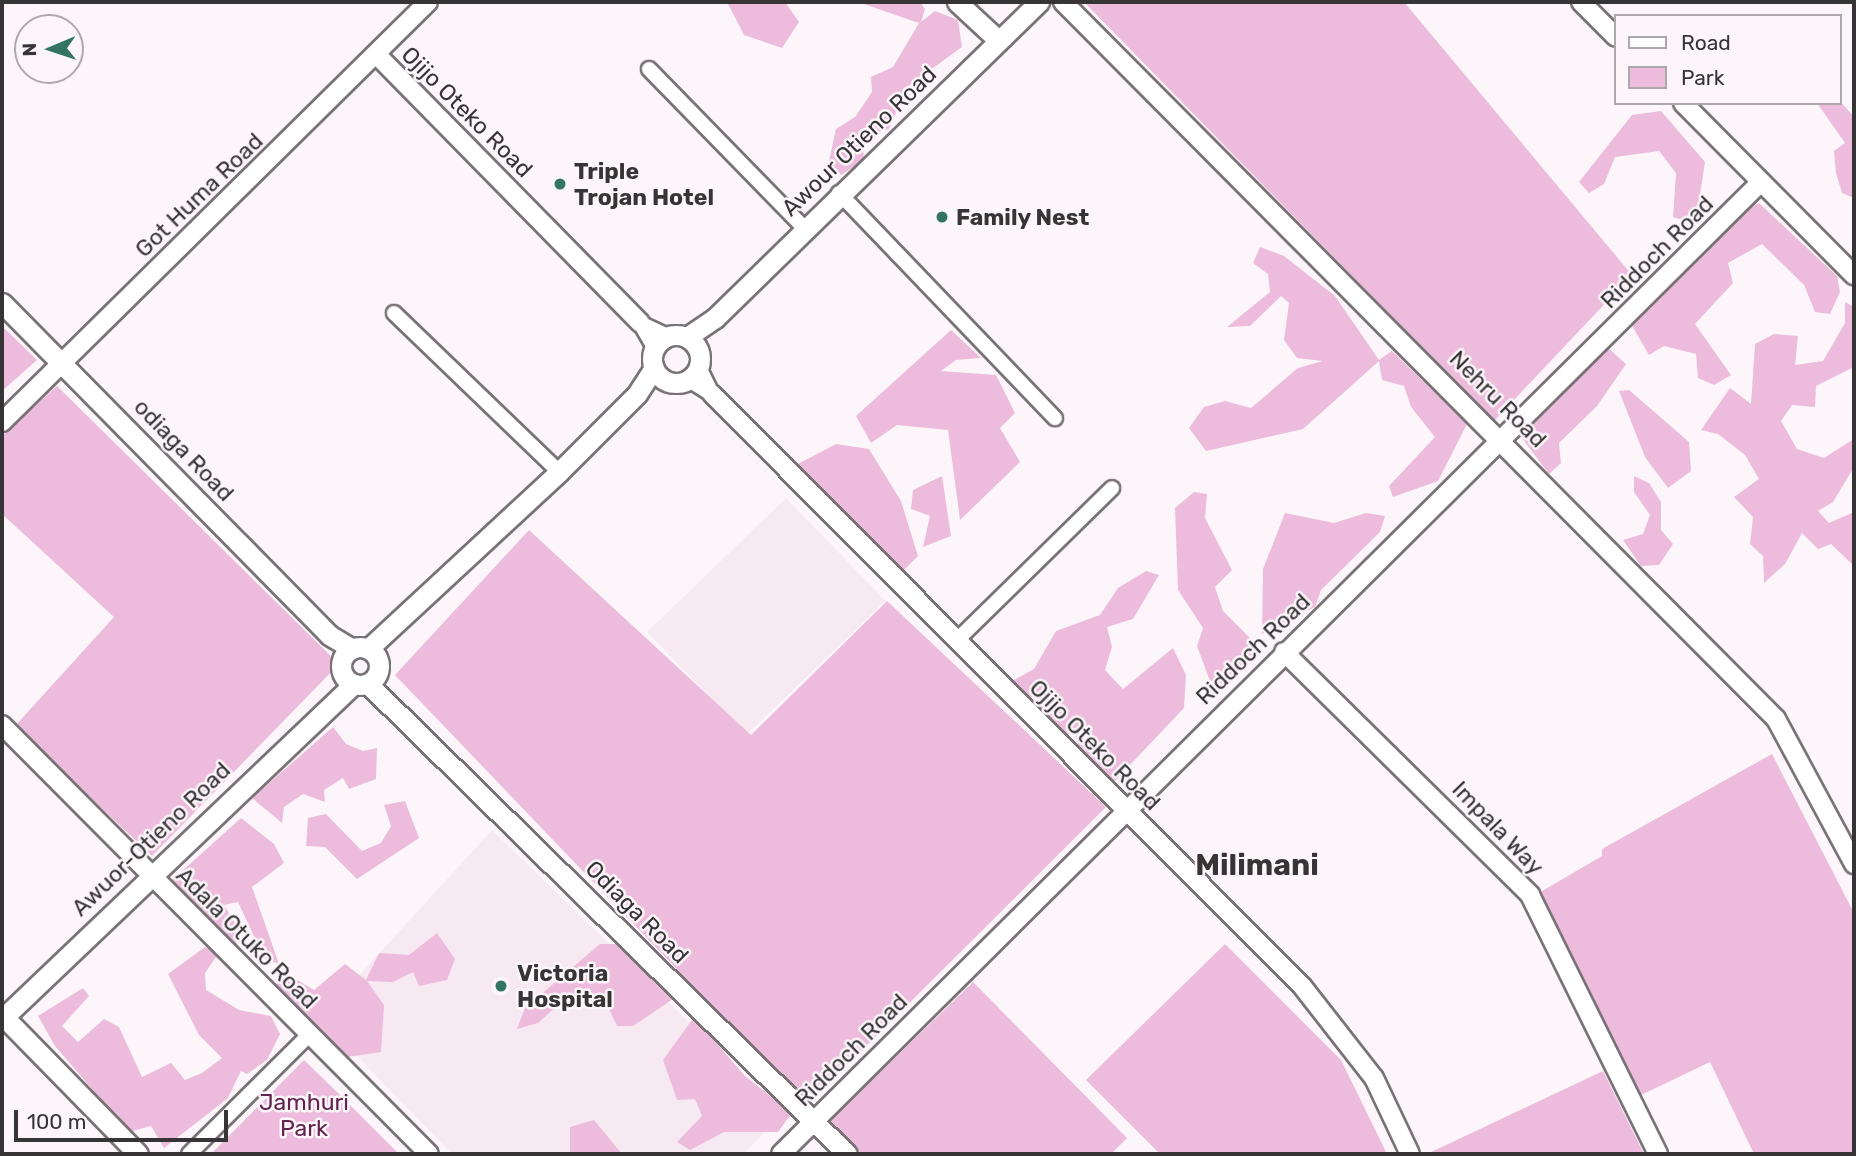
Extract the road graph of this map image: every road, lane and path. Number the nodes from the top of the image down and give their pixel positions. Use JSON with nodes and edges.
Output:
{"nodes":[{"id":1,"x":428,"y":2,"type":"edge"},
{"id":2,"x":957,"y":2,"type":"edge"},
{"id":3,"x":1039,"y":2,"type":"edge"},
{"id":4,"x":1063,"y":2,"type":"edge"},
{"id":5,"x":1581,"y":2,"type":"edge"},
{"id":6,"x":1615,"y":36,"type":"edge"},
{"id":7,"x":998,"y":40,"type":"junction"},
{"id":8,"x":377,"y":56,"type":"junction"},
{"id":9,"x":649,"y":69,"type":"dead end"},
{"id":10,"x":1685,"y":105,"type":"edge"},
{"id":11,"x":1761,"y":182,"type":"junction"},
{"id":12,"x":839,"y":193,"type":"junction"},
{"id":13,"x":804,"y":228,"type":"junction"},
{"id":14,"x":1854,"y":275,"type":"edge"},
{"id":15,"x":2,"y":303,"type":"edge"},
{"id":16,"x":394,"y":313,"type":"dead end"},
{"id":17,"x":640,"y":323,"type":"joint"},
{"id":18,"x":677,"y":342,"type":"junction"},
{"id":19,"x":63,"y":361,"type":"junction"},
{"id":20,"x":659,"y":374,"type":"junction"},
{"id":21,"x":694,"y":374,"type":"junction"},
{"id":22,"x":712,"y":394,"type":"joint"},
{"id":23,"x":1055,"y":418,"type":"dead end"},
{"id":24,"x":2,"y":422,"type":"edge"},
{"id":25,"x":1504,"y":440,"type":"junction"},
{"id":26,"x":559,"y":471,"type":"junction"},
{"id":27,"x":1112,"y":488,"type":"dead end"},
{"id":28,"x":957,"y":640,"type":"junction"},
{"id":29,"x":1284,"y":653,"type":"junction"},
{"id":30,"x":360,"y":666,"type":"junction"},
{"id":31,"x":2,"y":725,"type":"edge"},
{"id":32,"x":1123,"y":810,"type":"junction"},
{"id":33,"x":1854,"y":864,"type":"edge"},
{"id":34,"x":148,"y":874,"type":"junction"},
{"id":35,"x":2,"y":1017,"type":"edge"},
{"id":36,"x":309,"y":1035,"type":"junction"},
{"id":37,"x":814,"y":1122,"type":"junction"},
{"id":38,"x":138,"y":1154,"type":"edge"},
{"id":39,"x":189,"y":1154,"type":"edge"},
{"id":40,"x":429,"y":1154,"type":"edge"},
{"id":41,"x":781,"y":1154,"type":"edge"},
{"id":42,"x":847,"y":1154,"type":"edge"},
{"id":43,"x":1410,"y":1154,"type":"edge"},
{"id":44,"x":1658,"y":1154,"type":"edge"}],
"edges":[{"from":1,"to":8,"type":"street","name":"Got Huma Road"},
{"from":2,"to":7,"type":"main road"},
{"from":3,"to":7,"type":"main road","name":"Awour Otieno Road"},
{"from":4,"to":25,"type":"street","name":"Nehru Road"},
{"from":5,"to":6,"type":"street"},
{"from":7,"to":12,"type":"main road","name":"Awour Otieno Road"},
{"from":8,"to":17,"type":"street","name":"Ojijo Oteko Road"},
{"from":8,"to":19,"type":"street","name":"Got Huma Road"},
{"from":9,"to":13,"type":"street"},
{"from":10,"to":11,"type":"street"},
{"from":11,"to":14,"type":"street"},
{"from":11,"to":25,"type":"street","name":"Riddoch Road"},
{"from":12,"to":13,"type":"main road","name":"Awour Otieno Road"},
{"from":12,"to":23,"type":"street"},
{"from":13,"to":18,"type":"main road","name":"Awour Otieno Road"},
{"from":15,"to":19,"type":"main road","name":"odiaga Road"},
{"from":16,"to":26,"type":"street"},
{"from":17,"to":18,"type":"street","name":"Ojijo Oteko Road"},
{"from":18,"to":20,"type":"main road"},
{"from":18,"to":21,"type":"main road"},
{"from":19,"to":24,"type":"street","name":"Got Huma Road"},
{"from":19,"to":30,"type":"main road","name":"odiaga Road"},
{"from":20,"to":21,"type":"main road"},
{"from":20,"to":26,"type":"main road"},
{"from":21,"to":22,"type":"street","name":"Ojijo Oteko Road"},
{"from":22,"to":28,"type":"street","name":"Ojijo Oteko Road"},
{"from":25,"to":29,"type":"street","name":"Riddoch Road"},
{"from":25,"to":33,"type":"street","name":"Nehru Road"},
{"from":26,"to":30,"type":"main road"},
{"from":27,"to":28,"type":"street"},
{"from":28,"to":32,"type":"street","name":"Ojijo Oteko Road"},
{"from":29,"to":32,"type":"street","name":"Riddoch Road"},
{"from":29,"to":44,"type":"street","name":"Impala Way"},
{"from":30,"to":34,"type":"main road","name":"Awuor-Otieno Road"},
{"from":30,"to":37,"type":"main road","name":"Odiaga Road"},
{"from":31,"to":34,"type":"street","name":"Adala Otuko Road"},
{"from":32,"to":37,"type":"street","name":"Riddoch Road"},
{"from":32,"to":43,"type":"street","name":"Ojijo Oteko Road"},
{"from":34,"to":35,"type":"main road","name":"Awuor-Otieno Road"},
{"from":34,"to":36,"type":"street","name":"Adala Otuko Road"},
{"from":35,"to":38,"type":"main road"},
{"from":36,"to":39,"type":"street"},
{"from":36,"to":40,"type":"street","name":"Adala Otuko Road"},
{"from":37,"to":41,"type":"street","name":"Riddoch Road"},
{"from":37,"to":42,"type":"main road","name":"Odiaga Road"}]}
